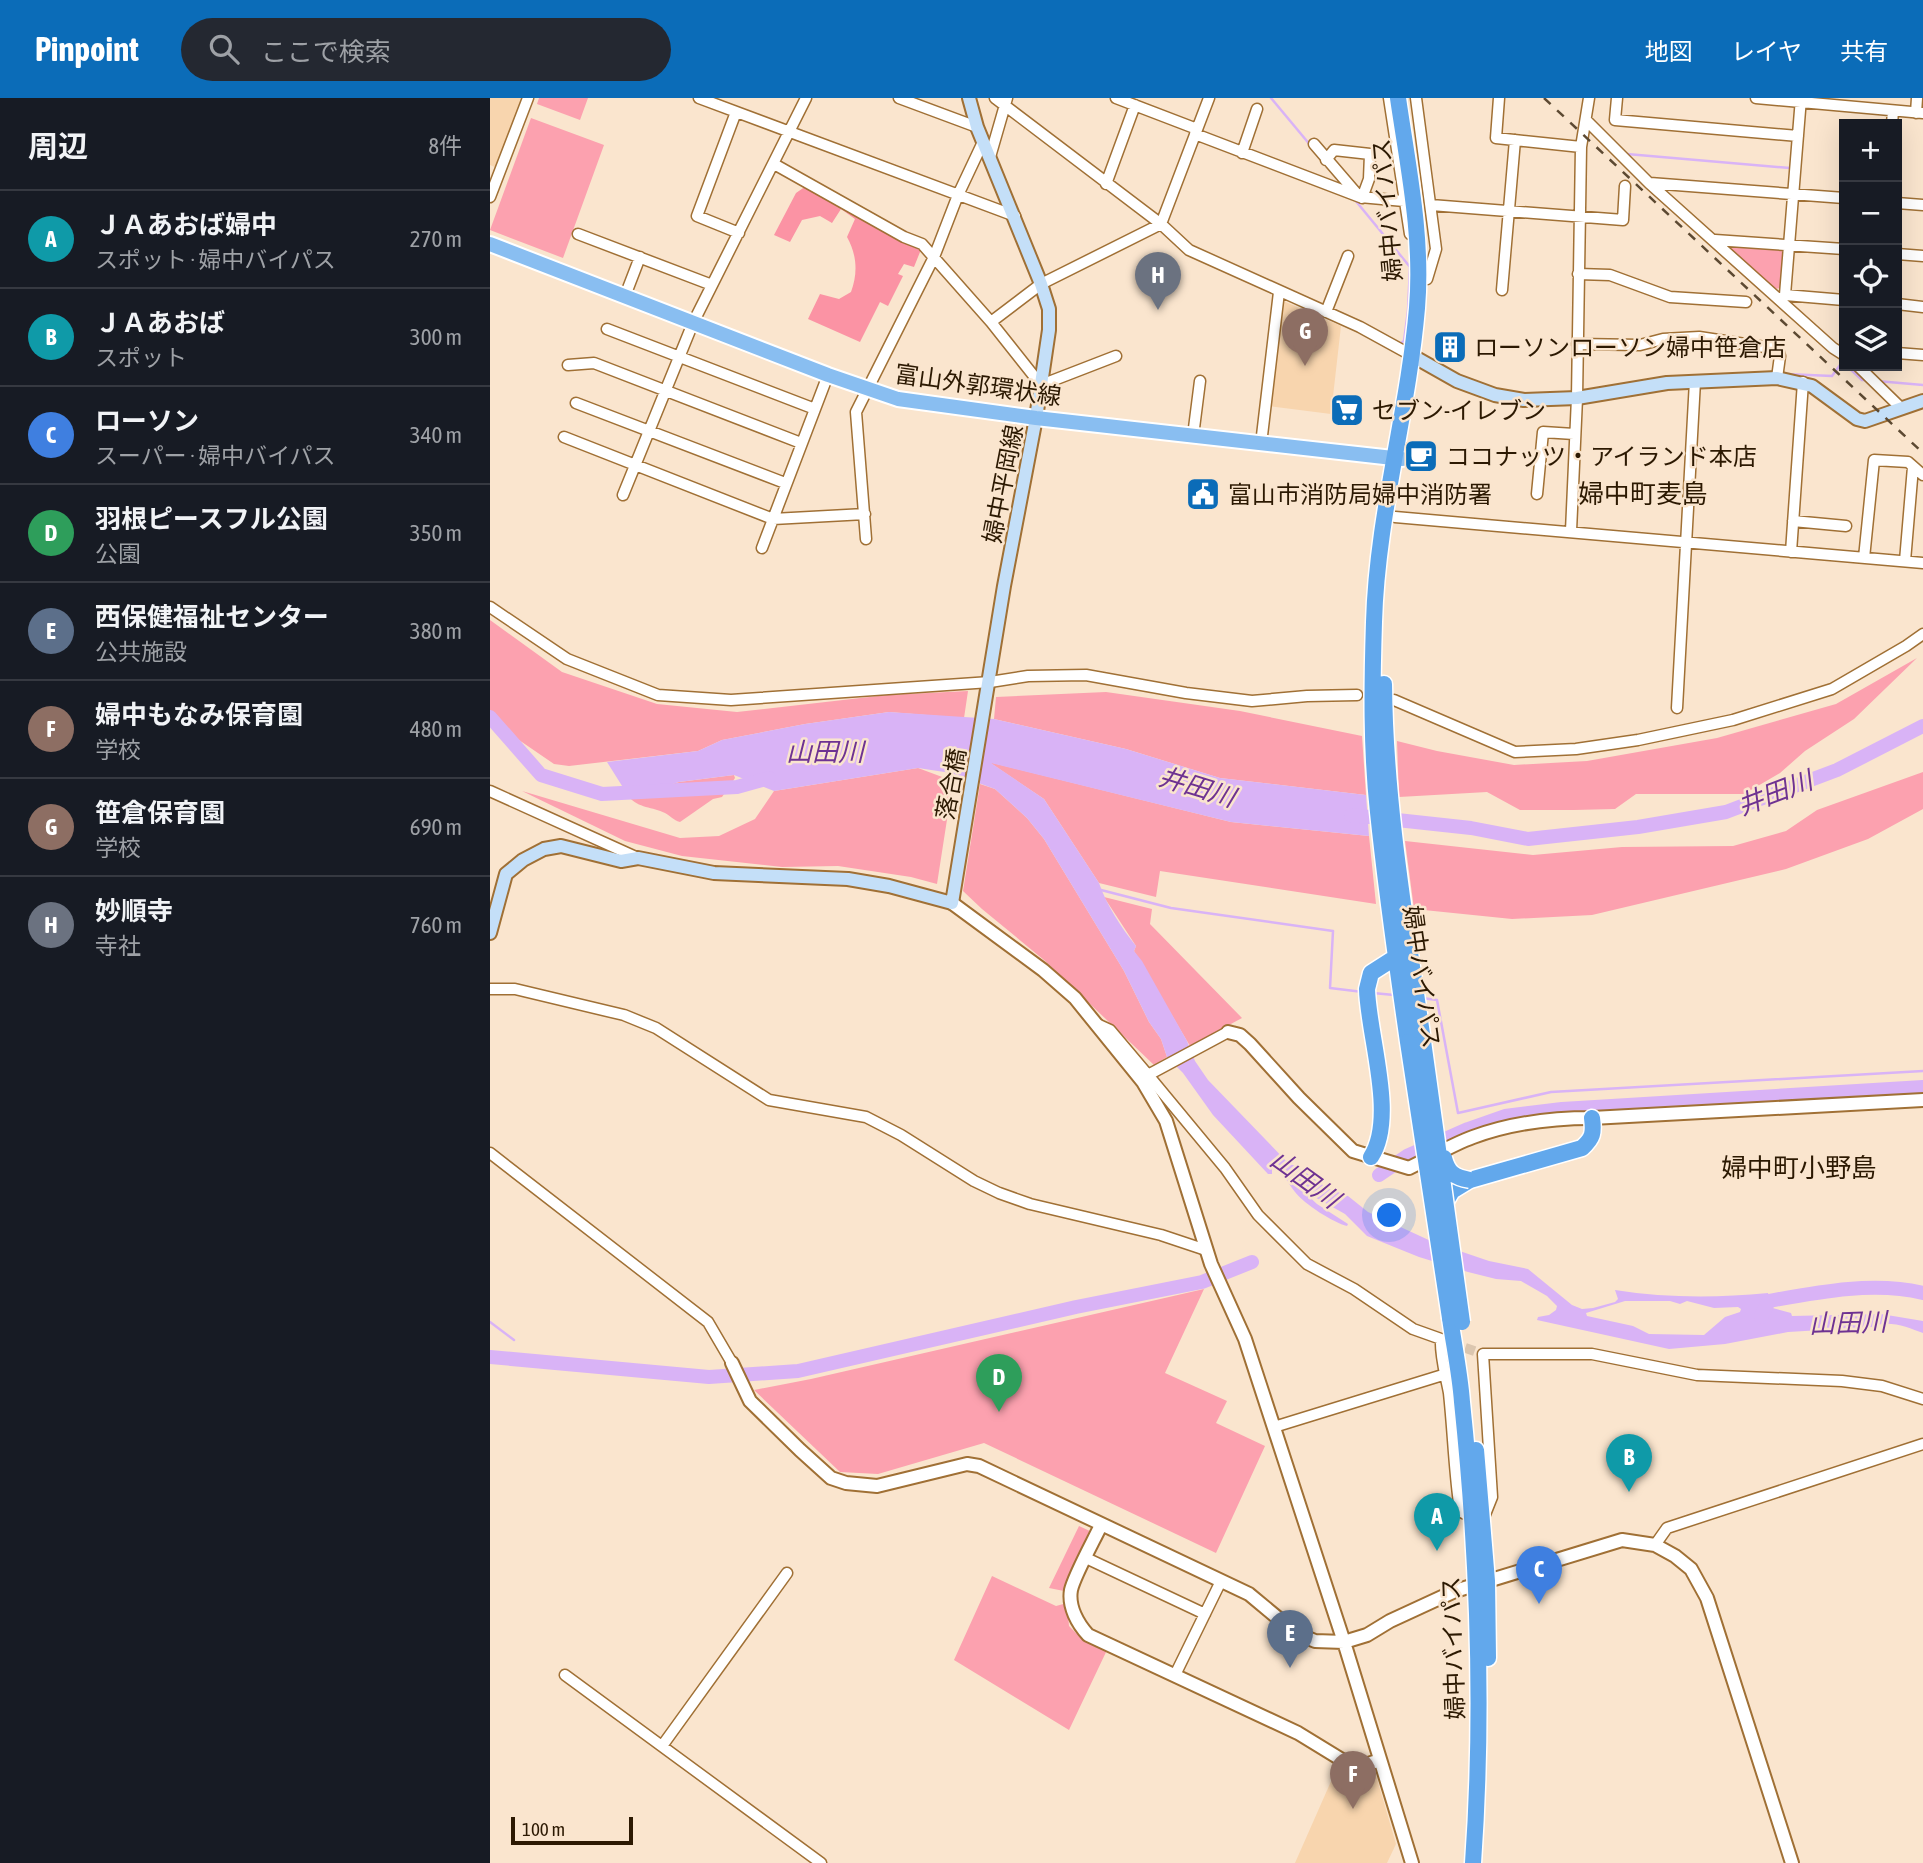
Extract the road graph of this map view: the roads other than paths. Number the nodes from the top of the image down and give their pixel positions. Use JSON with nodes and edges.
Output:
{"nodes":[{"id":1,"x":528,"y":98,"type":"edge"},
{"id":2,"x":699,"y":98,"type":"edge"},
{"id":3,"x":806,"y":98,"type":"edge"},
{"id":4,"x":899,"y":98,"type":"edge"},
{"id":5,"x":969,"y":98,"type":"edge"},
{"id":6,"x":995,"y":98,"type":"edge"},
{"id":7,"x":1116,"y":98,"type":"edge"},
{"id":8,"x":1209,"y":98,"type":"edge"},
{"id":9,"x":1389,"y":98,"type":"edge"},
{"id":10,"x":1398,"y":98,"type":"edge"},
{"id":11,"x":1407,"y":98,"type":"edge"},
{"id":12,"x":1416,"y":98,"type":"edge"},
{"id":13,"x":1499,"y":98,"type":"edge"},
{"id":14,"x":1589,"y":98,"type":"edge"},
{"id":15,"x":1617,"y":98,"type":"edge"},
{"id":16,"x":1756,"y":98,"type":"edge"},
{"id":17,"x":1917,"y":98,"type":"edge"},
{"id":18,"x":1801,"y":100,"type":"edge"},
{"id":19,"x":1006,"y":102,"type":"edge"},
{"id":20,"x":1135,"y":105,"type":"junction"},
{"id":21,"x":1257,"y":109,"type":"dead end"},
{"id":22,"x":1894,"y":111,"type":"junction"},
{"id":23,"x":736,"y":112,"type":"junction"},
{"id":24,"x":1919,"y":113,"type":"edge"},
{"id":25,"x":1893,"y":119,"type":"edge"},
{"id":26,"x":1586,"y":120,"type":"junction"},
{"id":27,"x":976,"y":127,"type":"junction"},
{"id":28,"x":790,"y":132,"type":"junction"},
{"id":29,"x":1196,"y":132,"type":"junction"},
{"id":30,"x":1798,"y":136,"type":"junction"},
{"id":31,"x":1515,"y":140,"type":"junction"},
{"id":32,"x":983,"y":142,"type":"junction"},
{"id":33,"x":1314,"y":144,"type":"dead end"},
{"id":34,"x":1581,"y":147,"type":"junction"},
{"id":35,"x":1242,"y":153,"type":"junction"},
{"id":36,"x":990,"y":157,"type":"junction"},
{"id":37,"x":1326,"y":160,"type":"junction"},
{"id":38,"x":774,"y":164,"type":"junction"},
{"id":39,"x":1649,"y":183,"type":"junction"},
{"id":40,"x":1106,"y":184,"type":"junction"},
{"id":41,"x":1625,"y":186,"type":"dead end"},
{"id":42,"x":1793,"y":194,"type":"junction"},
{"id":43,"x":958,"y":195,"type":"junction"},
{"id":44,"x":490,"y":197,"type":"edge"},
{"id":45,"x":1361,"y":198,"type":"junction"},
{"id":46,"x":1839,"y":198,"type":"edge"},
{"id":47,"x":1404,"y":201,"type":"junction"},
{"id":48,"x":1902,"y":203,"type":"edge"},
{"id":49,"x":1431,"y":205,"type":"junction"},
{"id":50,"x":1923,"y":205,"type":"edge"},
{"id":51,"x":1508,"y":211,"type":"junction"},
{"id":52,"x":1015,"y":216,"type":"junction"},
{"id":53,"x":1579,"y":216,"type":"junction"},
{"id":54,"x":1161,"y":225,"type":"junction"},
{"id":55,"x":739,"y":233,"type":"junction"},
{"id":56,"x":578,"y":234,"type":"dead end"},
{"id":57,"x":1714,"y":240,"type":"junction"},
{"id":58,"x":490,"y":244,"type":"edge"},
{"id":59,"x":1790,"y":245,"type":"junction"},
{"id":60,"x":1839,"y":249,"type":"edge"},
{"id":61,"x":1902,"y":254,"type":"edge"},
{"id":62,"x":1348,"y":256,"type":"dead end"},
{"id":63,"x":1923,"y":256,"type":"edge"},
{"id":64,"x":640,"y":257,"type":"junction"},
{"id":65,"x":934,"y":257,"type":"junction"},
{"id":66,"x":1578,"y":274,"type":"junction"},
{"id":67,"x":1423,"y":279,"type":"junction"},
{"id":68,"x":712,"y":285,"type":"junction"},
{"id":69,"x":1041,"y":285,"type":"junction"},
{"id":70,"x":1502,"y":290,"type":"dead end"},
{"id":71,"x":1279,"y":292,"type":"junction"},
{"id":72,"x":625,"y":296,"type":"junction"},
{"id":73,"x":1782,"y":297,"type":"junction"},
{"id":74,"x":1839,"y":300,"type":"edge"},
{"id":75,"x":1746,"y":302,"type":"dead end"},
{"id":76,"x":1902,"y":305,"type":"edge"},
{"id":77,"x":1923,"y":307,"type":"edge"},
{"id":78,"x":1326,"y":312,"type":"junction"},
{"id":79,"x":991,"y":322,"type":"junction"},
{"id":80,"x":693,"y":323,"type":"junction"},
{"id":81,"x":607,"y":329,"type":"dead end"},
{"id":82,"x":1577,"y":344,"type":"junction"},
{"id":83,"x":1833,"y":348,"type":"junction"},
{"id":84,"x":1839,"y":349,"type":"edge"},
{"id":85,"x":1839,"y":352,"type":"edge"},
{"id":86,"x":1902,"y":353,"type":"edge"},
{"id":87,"x":1923,"y":355,"type":"edge"},
{"id":88,"x":679,"y":356,"type":"junction"},
{"id":89,"x":1116,"y":356,"type":"dead end"},
{"id":90,"x":1415,"y":357,"type":"junction"},
{"id":91,"x":568,"y":365,"type":"dead end"},
{"id":92,"x":1863,"y":371,"type":"edge"},
{"id":93,"x":828,"y":375,"type":"junction"},
{"id":94,"x":1777,"y":377,"type":"junction"},
{"id":95,"x":1200,"y":381,"type":"dead end"},
{"id":96,"x":1695,"y":382,"type":"junction"},
{"id":97,"x":1803,"y":382,"type":"junction"},
{"id":98,"x":1041,"y":385,"type":"junction"},
{"id":99,"x":869,"y":390,"type":"junction"},
{"id":100,"x":664,"y":391,"type":"junction"},
{"id":101,"x":1577,"y":398,"type":"junction"},
{"id":102,"x":1923,"y":401,"type":"edge"},
{"id":103,"x":576,"y":403,"type":"dead end"},
{"id":104,"x":1902,"y":408,"type":"junction"},
{"id":105,"x":815,"y":409,"type":"junction"},
{"id":106,"x":1036,"y":418,"type":"junction"},
{"id":107,"x":648,"y":430,"type":"junction"},
{"id":108,"x":1574,"y":434,"type":"junction"},
{"id":109,"x":1193,"y":436,"type":"junction"},
{"id":110,"x":564,"y":437,"type":"dead end"},
{"id":111,"x":801,"y":443,"type":"junction"},
{"id":112,"x":1261,"y":443,"type":"junction"},
{"id":113,"x":1397,"y":458,"type":"junction"},
{"id":114,"x":635,"y":464,"type":"junction"},
{"id":115,"x":1913,"y":467,"type":"junction"},
{"id":116,"x":1923,"y":475,"type":"edge"},
{"id":117,"x":785,"y":483,"type":"junction"},
{"id":118,"x":1537,"y":494,"type":"dead end"},
{"id":119,"x":622,"y":495,"type":"dead end"},
{"id":120,"x":865,"y":514,"type":"junction"},
{"id":121,"x":1395,"y":517,"type":"junction"},
{"id":122,"x":773,"y":519,"type":"junction"},
{"id":123,"x":1793,"y":521,"type":"junction"},
{"id":124,"x":1846,"y":526,"type":"dead end"},
{"id":125,"x":1571,"y":531,"type":"junction"},
{"id":126,"x":866,"y":538,"type":"dead end"},
{"id":127,"x":1686,"y":541,"type":"junction"},
{"id":128,"x":762,"y":548,"type":"dead end"},
{"id":129,"x":1791,"y":552,"type":"junction"},
{"id":130,"x":1864,"y":558,"type":"junction"},
{"id":131,"x":1905,"y":561,"type":"junction"},
{"id":132,"x":1923,"y":563,"type":"edge"},
{"id":133,"x":490,"y":607,"type":"edge"},
{"id":134,"x":1923,"y":634,"type":"edge"},
{"id":135,"x":990,"y":682,"type":"junction"},
{"id":136,"x":1357,"y":695,"type":"dead end"},
{"id":137,"x":1394,"y":699,"type":"dead end"},
{"id":138,"x":1677,"y":708,"type":"dead end"},
{"id":139,"x":1379,"y":722,"type":"junction"},
{"id":140,"x":490,"y":791,"type":"edge"},
{"id":141,"x":638,"y":858,"type":"junction"},
{"id":142,"x":953,"y":899,"type":"junction"},
{"id":143,"x":492,"y":917,"type":"edge"},
{"id":144,"x":490,"y":933,"type":"edge"},
{"id":145,"x":1396,"y":957,"type":"junction"},
{"id":146,"x":490,"y":989,"type":"edge"},
{"id":147,"x":1367,"y":989,"type":"junction"},
{"id":148,"x":1099,"y":1025,"type":"junction"},
{"id":149,"x":1228,"y":1032,"type":"joint"},
{"id":150,"x":1408,"y":1042,"type":"junction"},
{"id":151,"x":1150,"y":1074,"type":"junction"},
{"id":152,"x":1923,"y":1100,"type":"edge"},
{"id":153,"x":1432,"y":1101,"type":"junction"},
{"id":154,"x":1592,"y":1118,"type":"junction"},
{"id":155,"x":490,"y":1153,"type":"edge"},
{"id":156,"x":1376,"y":1158,"type":"junction"},
{"id":157,"x":1469,"y":1180,"type":"junction"},
{"id":158,"x":1445,"y":1203,"type":"junction"},
{"id":159,"x":1206,"y":1250,"type":"junction"},
{"id":160,"x":1456,"y":1320,"type":"junction"},
{"id":161,"x":732,"y":1363,"type":"joint"},
{"id":162,"x":1446,"y":1374,"type":"junction"},
{"id":163,"x":1923,"y":1399,"type":"edge"},
{"id":164,"x":1274,"y":1427,"type":"junction"},
{"id":165,"x":1923,"y":1444,"type":"edge"},
{"id":166,"x":1477,"y":1518,"type":"junction"},
{"id":167,"x":1101,"y":1525,"type":"junction"},
{"id":168,"x":1655,"y":1545,"type":"junction"},
{"id":169,"x":1086,"y":1558,"type":"junction"},
{"id":170,"x":787,"y":1573,"type":"dead end"},
{"id":171,"x":1221,"y":1581,"type":"junction"},
{"id":172,"x":1481,"y":1583,"type":"junction"},
{"id":173,"x":1205,"y":1614,"type":"junction"},
{"id":174,"x":1343,"y":1642,"type":"junction"},
{"id":175,"x":565,"y":1675,"type":"dead end"},
{"id":176,"x":1175,"y":1675,"type":"junction"},
{"id":177,"x":662,"y":1746,"type":"junction"},
{"id":178,"x":1380,"y":1760,"type":"junction"},
{"id":179,"x":821,"y":1863,"type":"edge"},
{"id":180,"x":1412,"y":1863,"type":"edge"},
{"id":181,"x":1473,"y":1863,"type":"edge"},
{"id":182,"x":1482,"y":1863,"type":"edge"},
{"id":183,"x":1792,"y":1863,"type":"edge"}],
"edges":[{"from":1,"to":44,"type":"street"},
{"from":2,"to":23,"type":"street"},
{"from":3,"to":28,"type":"street"},
{"from":4,"to":27,"type":"street"},
{"from":5,"to":27,"type":"main road","name":"婦中平岡線"},
{"from":6,"to":19,"type":"street"},
{"from":7,"to":20,"type":"street"},
{"from":8,"to":29,"type":"street"},
{"from":9,"to":47,"type":"street"},
{"from":10,"to":67,"type":"highway","name":"婦中バイパス"},
{"from":11,"to":67,"type":"highway","name":"婦中バイパス"},
{"from":12,"to":49,"type":"street"},
{"from":13,"to":31,"type":"street"},
{"from":14,"to":26,"type":"street"},
{"from":15,"to":30,"type":"street"},
{"from":16,"to":18,"type":"street"},
{"from":17,"to":24,"type":"street"},
{"from":18,"to":22,"type":"street"},
{"from":18,"to":30,"type":"street"},
{"from":19,"to":36,"type":"street"},
{"from":19,"to":40,"type":"street"},
{"from":20,"to":29,"type":"street"},
{"from":20,"to":40,"type":"street"},
{"from":21,"to":35,"type":"street"},
{"from":22,"to":24,"type":"street"},
{"from":22,"to":25,"type":"street"},
{"from":23,"to":28,"type":"street"},
{"from":23,"to":55,"type":"street"},
{"from":26,"to":34,"type":"street"},
{"from":26,"to":39,"type":"street"},
{"from":27,"to":32,"type":"main road","name":"婦中平岡線"},
{"from":28,"to":38,"type":"street"},
{"from":28,"to":43,"type":"street"},
{"from":29,"to":35,"type":"street"},
{"from":29,"to":54,"type":"street"},
{"from":30,"to":42,"type":"street"},
{"from":31,"to":34,"type":"street"},
{"from":31,"to":51,"type":"street"},
{"from":32,"to":36,"type":"main road","name":"婦中平岡線"},
{"from":32,"to":43,"type":"street"},
{"from":33,"to":37,"type":"street"},
{"from":34,"to":53,"type":"street"},
{"from":35,"to":45,"type":"street"},
{"from":36,"to":52,"type":"main road","name":"婦中平岡線"},
{"from":37,"to":45,"type":"street"},
{"from":37,"to":45,"type":"street"},
{"from":38,"to":55,"type":"street"},
{"from":38,"to":65,"type":"street"},
{"from":39,"to":42,"type":"street"},
{"from":39,"to":57,"type":"street"},
{"from":40,"to":54,"type":"street"},
{"from":41,"to":53,"type":"street"},
{"from":42,"to":46,"type":"street"},
{"from":42,"to":59,"type":"street"},
{"from":43,"to":52,"type":"street"},
{"from":43,"to":65,"type":"street"},
{"from":45,"to":47,"type":"street"},
{"from":47,"to":67,"type":"street"},
{"from":48,"to":50,"type":"street"},
{"from":49,"to":51,"type":"street"},
{"from":49,"to":67,"type":"street"},
{"from":51,"to":53,"type":"street"},
{"from":51,"to":70,"type":"street"},
{"from":52,"to":69,"type":"main road","name":"婦中平岡線"},
{"from":53,"to":66,"type":"street"},
{"from":54,"to":69,"type":"street"},
{"from":54,"to":71,"type":"street"},
{"from":55,"to":68,"type":"street"},
{"from":56,"to":64,"type":"street"},
{"from":57,"to":59,"type":"street"},
{"from":57,"to":73,"type":"street"},
{"from":58,"to":72,"type":"main road","name":"富山外郭環状線"},
{"from":59,"to":60,"type":"street"},
{"from":59,"to":73,"type":"street"},
{"from":61,"to":63,"type":"street"},
{"from":62,"to":78,"type":"street"},
{"from":64,"to":68,"type":"street"},
{"from":64,"to":72,"type":"street"},
{"from":65,"to":79,"type":"street"},
{"from":65,"to":99,"type":"street"},
{"from":66,"to":75,"type":"street"},
{"from":66,"to":82,"type":"street"},
{"from":67,"to":90,"type":"highway","name":"婦中バイパス"},
{"from":68,"to":80,"type":"street"},
{"from":69,"to":79,"type":"street"},
{"from":69,"to":98,"type":"main road","name":"婦中平岡線"},
{"from":71,"to":78,"type":"street"},
{"from":71,"to":112,"type":"street"},
{"from":72,"to":80,"type":"main road","name":"富山外郭環状線"},
{"from":73,"to":74,"type":"street"},
{"from":73,"to":83,"type":"street"},
{"from":76,"to":77,"type":"street"},
{"from":78,"to":90,"type":"street"},
{"from":79,"to":98,"type":"street"},
{"from":80,"to":88,"type":"street"},
{"from":80,"to":93,"type":"main road","name":"富山外郭環状線"},
{"from":81,"to":88,"type":"street"},
{"from":82,"to":94,"type":"street"},
{"from":82,"to":101,"type":"street"},
{"from":83,"to":84,"type":"street"},
{"from":83,"to":85,"type":"street"},
{"from":86,"to":87,"type":"street"},
{"from":88,"to":100,"type":"street"},
{"from":88,"to":105,"type":"street"},
{"from":89,"to":98,"type":"street"},
{"from":90,"to":101,"type":"main road"},
{"from":90,"to":113,"type":"highway","name":"婦中バイパス"},
{"from":91,"to":100,"type":"street"},
{"from":92,"to":104,"type":"street"},
{"from":93,"to":99,"type":"main road","name":"富山外郭環状線"},
{"from":93,"to":105,"type":"street"},
{"from":94,"to":96,"type":"main road"},
{"from":94,"to":97,"type":"main road"},
{"from":95,"to":109,"type":"street"},
{"from":96,"to":101,"type":"main road"},
{"from":96,"to":127,"type":"street"},
{"from":97,"to":104,"type":"main road"},
{"from":97,"to":123,"type":"street"},
{"from":98,"to":106,"type":"main road","name":"婦中平岡線"},
{"from":99,"to":106,"type":"main road","name":"富山外郭環状線"},
{"from":99,"to":120,"type":"street"},
{"from":100,"to":107,"type":"street"},
{"from":100,"to":111,"type":"street"},
{"from":101,"to":108,"type":"street"},
{"from":102,"to":104,"type":"main road"},
{"from":103,"to":107,"type":"street"},
{"from":105,"to":111,"type":"street"},
{"from":106,"to":109,"type":"main road","name":"富山外郭環状線"},
{"from":106,"to":135,"type":"main road","name":"婦中平岡線"},
{"from":107,"to":114,"type":"street"},
{"from":107,"to":117,"type":"street"},
{"from":108,"to":118,"type":"street"},
{"from":108,"to":125,"type":"street"},
{"from":109,"to":112,"type":"main road","name":"富山外郭環状線"},
{"from":110,"to":114,"type":"street"},
{"from":111,"to":117,"type":"street"},
{"from":112,"to":113,"type":"main road","name":"富山外郭環状線"},
{"from":113,"to":121,"type":"highway","name":"婦中バイパス"},
{"from":113,"to":139,"type":"highway","name":"婦中バイパス"},
{"from":114,"to":119,"type":"street"},
{"from":114,"to":122,"type":"street"},
{"from":115,"to":116,"type":"street"},
{"from":115,"to":130,"type":"street"},
{"from":115,"to":131,"type":"street"},
{"from":117,"to":122,"type":"street"},
{"from":120,"to":122,"type":"street"},
{"from":120,"to":126,"type":"street"},
{"from":121,"to":125,"type":"street"},
{"from":121,"to":139,"type":"highway","name":"婦中バイパス"},
{"from":122,"to":128,"type":"street"},
{"from":123,"to":124,"type":"street"},
{"from":123,"to":129,"type":"street"},
{"from":125,"to":127,"type":"street"},
{"from":127,"to":129,"type":"street"},
{"from":127,"to":138,"type":"street"},
{"from":129,"to":130,"type":"street"},
{"from":130,"to":131,"type":"street"},
{"from":131,"to":132,"type":"street"},
{"from":133,"to":135,"type":"street"},
{"from":134,"to":137,"type":"street"},
{"from":135,"to":136,"type":"street"},
{"from":135,"to":142,"type":"main road","name":"落合橋"},
{"from":139,"to":145,"type":"highway","name":"婦中バイパス"},
{"from":139,"to":153,"type":"highway","name":"婦中バイパス","bridge":true},
{"from":140,"to":141,"type":"street"},
{"from":141,"to":142,"type":"main road"},
{"from":141,"to":143,"type":"main road"},
{"from":142,"to":148,"type":"street"},
{"from":143,"to":144,"type":"main road"},
{"from":145,"to":147,"type":"highway"},
{"from":145,"to":150,"type":"highway","name":"婦中バイパス"},
{"from":146,"to":159,"type":"street"},
{"from":147,"to":150,"type":"highway"},
{"from":147,"to":156,"type":"highway"},
{"from":148,"to":151,"type":"street"},
{"from":148,"to":159,"type":"street"},
{"from":149,"to":151,"type":"street"},
{"from":149,"to":156,"type":"street"},
{"from":150,"to":160,"type":"highway","name":"婦中バイパス","bridge":true},
{"from":151,"to":162,"type":"street"},
{"from":152,"to":154,"type":"street"},
{"from":153,"to":157,"type":"highway","bridge":true},
{"from":153,"to":158,"type":"highway","name":"婦中バイパス","bridge":true},
{"from":154,"to":156,"type":"street"},
{"from":154,"to":157,"type":"highway"},
{"from":155,"to":161,"type":"street"},
{"from":157,"to":158,"type":"highway"},
{"from":158,"to":160,"type":"highway","name":"婦中バイパス","bridge":true},
{"from":159,"to":164,"type":"street"},
{"from":160,"to":166,"type":"highway","name":"婦中バイパス"},
{"from":161,"to":167,"type":"street"},
{"from":162,"to":164,"type":"street"},
{"from":162,"to":166,"type":"street"},
{"from":163,"to":166,"type":"street"},
{"from":164,"to":174,"type":"street"},
{"from":165,"to":168,"type":"street"},
{"from":166,"to":172,"type":"highway","name":"婦中バイパス"},
{"from":167,"to":169,"type":"street"},
{"from":167,"to":171,"type":"street"},
{"from":168,"to":172,"type":"street"},
{"from":168,"to":183,"type":"street"},
{"from":169,"to":173,"type":"street"},
{"from":169,"to":176,"type":"street"},
{"from":170,"to":177,"type":"street"},
{"from":171,"to":173,"type":"street"},
{"from":171,"to":174,"type":"street"},
{"from":172,"to":174,"type":"street"},
{"from":172,"to":181,"type":"highway","name":"婦中バイパス"},
{"from":172,"to":182,"type":"highway","name":"婦中バイパス"},
{"from":173,"to":176,"type":"street"},
{"from":174,"to":178,"type":"street"},
{"from":175,"to":177,"type":"street"},
{"from":176,"to":178,"type":"street"},
{"from":177,"to":179,"type":"street"},
{"from":178,"to":180,"type":"street"}]}
